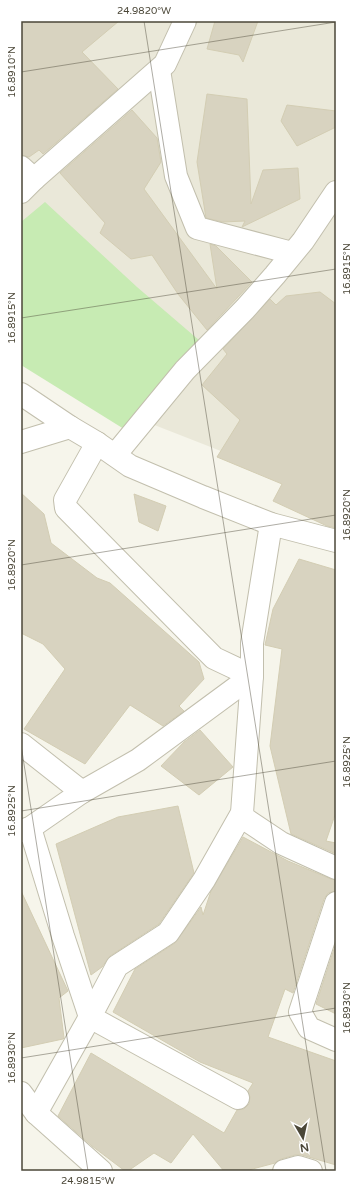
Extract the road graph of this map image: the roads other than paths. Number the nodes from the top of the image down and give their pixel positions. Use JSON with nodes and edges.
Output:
{"nodes":[{"id":1,"x":185,"y":21,"type":"edge"},
{"id":2,"x":159,"y":70,"type":"junction"},
{"id":3,"x":25,"y":179,"type":"edge"},
{"id":4,"x":336,"y":192,"type":"edge"},
{"id":5,"x":292,"y":253,"type":"junction"},
{"id":6,"x":21,"y":394,"type":"edge"},
{"id":7,"x":70,"y":427,"type":"junction"},
{"id":8,"x":21,"y":442,"type":"edge"},
{"id":9,"x":106,"y":449,"type":"junction"},
{"id":10,"x":271,"y":524,"type":"junction"},
{"id":11,"x":336,"y":541,"type":"edge"},
{"id":12,"x":252,"y":676,"type":"junction"},
{"id":13,"x":21,"y":744,"type":"edge"},
{"id":14,"x":82,"y":792,"type":"junction"},
{"id":15,"x":242,"y":813,"type":"junction"},
{"id":16,"x":26,"y":829,"type":"edge"},
{"id":17,"x":336,"y":868,"type":"edge"},
{"id":18,"x":336,"y":903,"type":"edge"},
{"id":19,"x":90,"y":1017,"type":"junction"},
{"id":20,"x":336,"y":1040,"type":"edge"},
{"id":21,"x":21,"y":1093,"type":"edge"},
{"id":22,"x":238,"y":1098,"type":"dead end"},
{"id":23,"x":36,"y":1112,"type":"junction"},
{"id":24,"x":101,"y":1171,"type":"edge"},
{"id":25,"x":284,"y":1171,"type":"edge"},
{"id":26,"x":311,"y":1171,"type":"edge"}],
"edges":[{"from":1,"to":2,"type":"street"},
{"from":2,"to":3,"type":"street"},
{"from":2,"to":5,"type":"street"},
{"from":4,"to":5,"type":"street"},
{"from":5,"to":9,"type":"street"},
{"from":6,"to":7,"type":"street"},
{"from":7,"to":8,"type":"street"},
{"from":7,"to":9,"type":"street"},
{"from":9,"to":10,"type":"street"},
{"from":9,"to":12,"type":"street"},
{"from":10,"to":11,"type":"street"},
{"from":10,"to":12,"type":"street"},
{"from":12,"to":14,"type":"street"},
{"from":12,"to":15,"type":"street"},
{"from":13,"to":14,"type":"street"},
{"from":14,"to":16,"type":"street"},
{"from":15,"to":17,"type":"street"},
{"from":15,"to":19,"type":"street"},
{"from":16,"to":19,"type":"street"},
{"from":18,"to":20,"type":"street"},
{"from":19,"to":22,"type":"street"},
{"from":19,"to":23,"type":"street"},
{"from":21,"to":23,"type":"street"},
{"from":23,"to":24,"type":"street"},
{"from":25,"to":26,"type":"street"}]}
